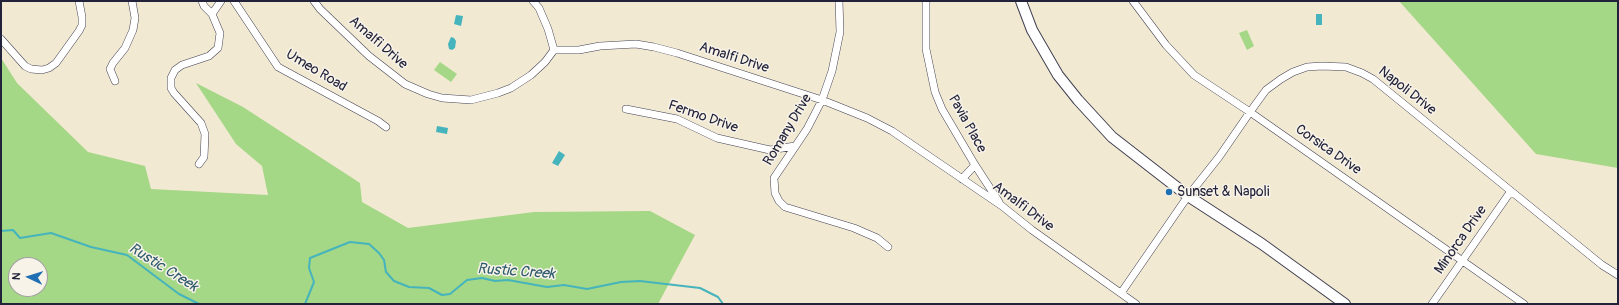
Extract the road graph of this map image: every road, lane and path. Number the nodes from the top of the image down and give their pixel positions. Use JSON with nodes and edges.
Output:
{"nodes":[{"id":1,"x":79,"y":1,"type":"edge"},
{"id":2,"x":132,"y":1,"type":"edge"},
{"id":3,"x":202,"y":1,"type":"edge"},
{"id":4,"x":221,"y":1,"type":"edge"},
{"id":5,"x":234,"y":1,"type":"edge"},
{"id":6,"x":314,"y":1,"type":"edge"},
{"id":7,"x":534,"y":1,"type":"edge"},
{"id":8,"x":839,"y":1,"type":"edge"},
{"id":9,"x":926,"y":1,"type":"edge"},
{"id":10,"x":1021,"y":1,"type":"edge"},
{"id":11,"x":1133,"y":1,"type":"edge"},
{"id":12,"x":212,"y":14,"type":"junction"},
{"id":13,"x":1,"y":39,"type":"edge"},
{"id":14,"x":554,"y":50,"type":"junction"},
{"id":15,"x":115,"y":81,"type":"dead end"},
{"id":16,"x":822,"y":100,"type":"junction"},
{"id":17,"x":626,"y":109,"type":"dead end"},
{"id":18,"x":1250,"y":112,"type":"junction"},
{"id":19,"x":386,"y":127,"type":"dead end"},
{"id":20,"x":795,"y":146,"type":"junction"},
{"id":21,"x":199,"y":164,"type":"dead end"},
{"id":22,"x":975,"y":165,"type":"junction"},
{"id":23,"x":962,"y":179,"type":"junction"},
{"id":24,"x":1512,"y":191,"type":"junction"},
{"id":25,"x":1188,"y":196,"type":"junction"},
{"id":26,"x":1002,"y":206,"type":"junction"},
{"id":27,"x":888,"y":246,"type":"dead end"},
{"id":28,"x":1463,"y":261,"type":"junction"},
{"id":29,"x":1618,"y":275,"type":"edge"},
{"id":30,"x":1121,"y":293,"type":"junction"},
{"id":31,"x":1136,"y":304,"type":"edge"},
{"id":32,"x":1345,"y":304,"type":"edge"},
{"id":33,"x":1432,"y":304,"type":"edge"},
{"id":34,"x":1524,"y":304,"type":"edge"}],
"edges":[{"from":1,"to":13,"type":"street"},
{"from":2,"to":15,"type":"street"},
{"from":3,"to":12,"type":"street"},
{"from":4,"to":12,"type":"street"},
{"from":5,"to":19,"type":"street","name":"Umeo Road"},
{"from":6,"to":14,"type":"street","name":"Amalfi Drive"},
{"from":7,"to":14,"type":"street"},
{"from":8,"to":16,"type":"street","name":"Romany Drive"},
{"from":9,"to":22,"type":"street","name":"Pavia Place"},
{"from":10,"to":25,"type":"main road"},
{"from":11,"to":18,"type":"street","name":"Corsica Drive"},
{"from":12,"to":21,"type":"street"},
{"from":14,"to":16,"type":"street","name":"Amalfi Drive"},
{"from":16,"to":20,"type":"street","name":"Romany Drive"},
{"from":16,"to":23,"type":"street","name":"Amalfi Drive"},
{"from":17,"to":20,"type":"street","name":"Fermo Drive"},
{"from":18,"to":24,"type":"street","name":"Napoli Drive"},
{"from":18,"to":25,"type":"street","name":"Napoli Drive"},
{"from":18,"to":28,"type":"street","name":"Corsica Drive"},
{"from":20,"to":27,"type":"street","name":"Romany Drive"},
{"from":22,"to":23,"type":"street"},
{"from":22,"to":26,"type":"street","name":"Pavia Place"},
{"from":23,"to":26,"type":"street","name":"Amalfi Drive"},
{"from":24,"to":28,"type":"street","name":"Minorca Drive"},
{"from":24,"to":29,"type":"street","name":"Napoli Drive"},
{"from":25,"to":30,"type":"street","name":"Napoli Drive"},
{"from":25,"to":32,"type":"main road"},
{"from":26,"to":30,"type":"street","name":"Amalfi Drive"},
{"from":28,"to":33,"type":"street","name":"Minorca Drive"},
{"from":28,"to":34,"type":"street","name":"Corsica Drive"},
{"from":30,"to":31,"type":"street","name":"Amalfi Drive"}]}
